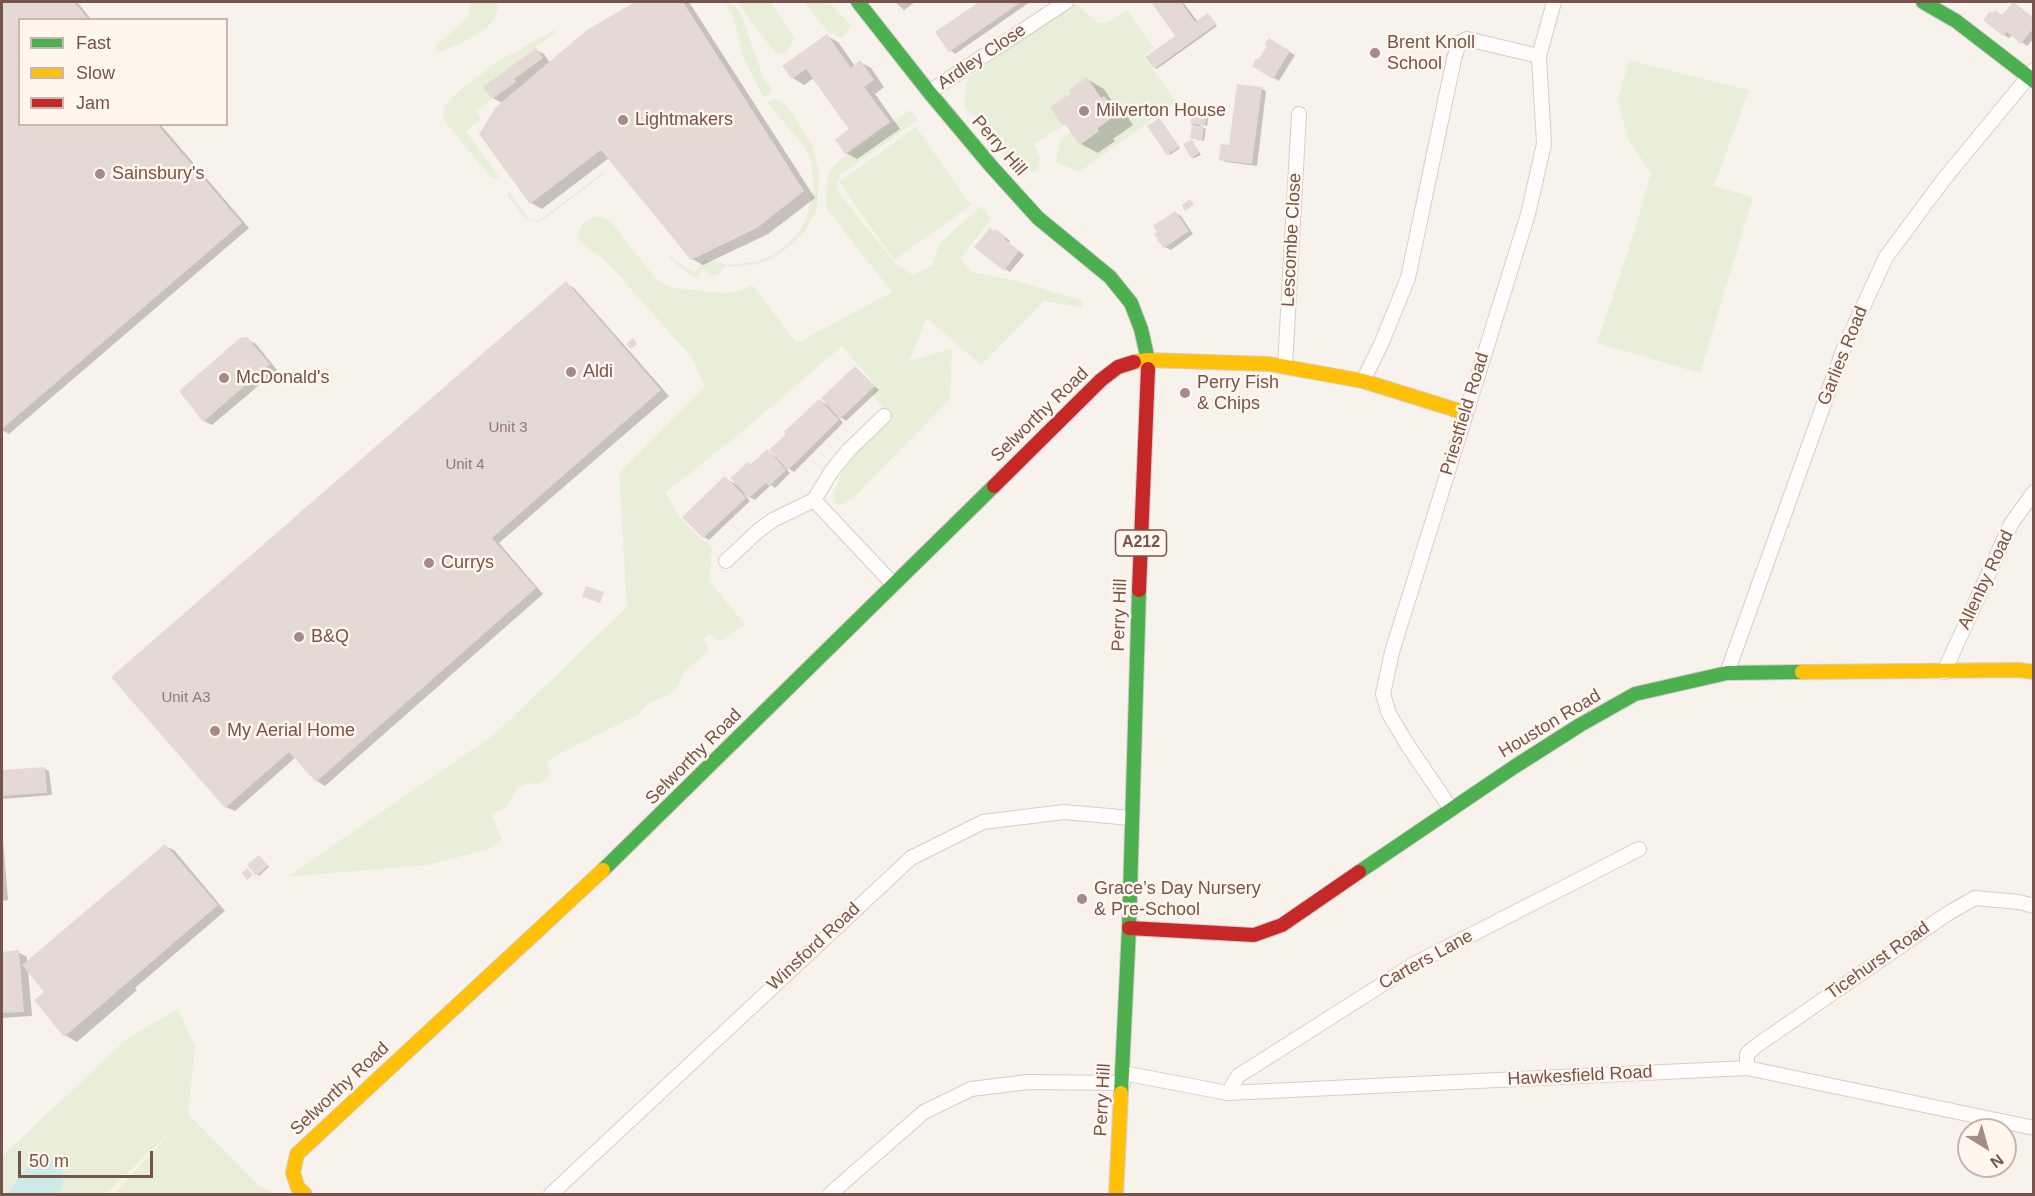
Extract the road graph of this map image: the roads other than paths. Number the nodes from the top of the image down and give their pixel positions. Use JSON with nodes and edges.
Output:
{"nodes":[{"id":1,"x":858,"y":2,"type":"edge"},
{"id":2,"x":1066,"y":2,"type":"edge"},
{"id":3,"x":1554,"y":2,"type":"edge"},
{"id":4,"x":1923,"y":2,"type":"edge"},
{"id":5,"x":1539,"y":56,"type":"junction"},
{"id":6,"x":2032,"y":76,"type":"edge"},
{"id":7,"x":929,"y":92,"type":"junction"},
{"id":8,"x":1299,"y":114,"type":"dead end"},
{"id":9,"x":1148,"y":360,"type":"junction"},
{"id":10,"x":1285,"y":366,"type":"junction"},
{"id":11,"x":1364,"y":381,"type":"junction"},
{"id":12,"x":1466,"y":413,"type":"junction"},
{"id":13,"x":884,"y":416,"type":"dead end"},
{"id":14,"x":2034,"y":492,"type":"edge"},
{"id":15,"x":814,"y":500,"type":"junction"},
{"id":16,"x":726,"y":561,"type":"dead end"},
{"id":17,"x":894,"y":585,"type":"junction"},
{"id":18,"x":1944,"y":672,"type":"junction"},
{"id":19,"x":2034,"y":672,"type":"edge"},
{"id":20,"x":1727,"y":673,"type":"junction"},
{"id":21,"x":1451,"y":809,"type":"junction"},
{"id":22,"x":1131,"y":818,"type":"junction"},
{"id":23,"x":1639,"y":849,"type":"dead end"},
{"id":24,"x":2034,"y":906,"type":"edge"},
{"id":25,"x":1129,"y":928,"type":"junction"},
{"id":26,"x":1747,"y":1068,"type":"junction"},
{"id":27,"x":1123,"y":1078,"type":"junction"},
{"id":28,"x":1228,"y":1093,"type":"junction"},
{"id":29,"x":2034,"y":1128,"type":"edge"},
{"id":30,"x":305,"y":1194,"type":"edge"},
{"id":31,"x":551,"y":1194,"type":"edge"},
{"id":32,"x":830,"y":1194,"type":"edge"},
{"id":33,"x":1116,"y":1194,"type":"edge"}],
"edges":[{"from":1,"to":7,"type":"street","name":"Perry Hill","number":"A212"},
{"from":2,"to":7,"type":"street","name":"Ardley Close"},
{"from":3,"to":5,"type":"street","name":"Priestfield Road"},
{"from":4,"to":6,"type":"street"},
{"from":5,"to":11,"type":"street"},
{"from":5,"to":12,"type":"street","name":"Priestfield Road"},
{"from":6,"to":20,"type":"street","name":"Garlies Road"},
{"from":7,"to":9,"type":"street","name":"Perry Hill","number":"A212"},
{"from":8,"to":10,"type":"street","name":"Lescombe Close"},
{"from":9,"to":10,"type":"street","name":"Selworthy Road"},
{"from":9,"to":17,"type":"street","name":"Selworthy Road"},
{"from":9,"to":22,"type":"street","name":"Perry Hill","number":"A212"},
{"from":10,"to":11,"type":"street","name":"Selworthy Road"},
{"from":11,"to":12,"type":"street","name":"Selworthy Road"},
{"from":12,"to":21,"type":"street","name":"Priestfield Road"},
{"from":13,"to":15,"type":"street"},
{"from":14,"to":18,"type":"street","name":"Allenby Road"},
{"from":15,"to":16,"type":"street"},
{"from":15,"to":17,"type":"street"},
{"from":17,"to":30,"type":"street","name":"Selworthy Road"},
{"from":18,"to":19,"type":"street","name":"Houston Road"},
{"from":18,"to":20,"type":"street","name":"Houston Road"},
{"from":20,"to":21,"type":"street","name":"Houston Road"},
{"from":21,"to":25,"type":"street","name":"Houston Road"},
{"from":22,"to":25,"type":"street","name":"Perry Hill","number":"A212"},
{"from":22,"to":31,"type":"street","name":"Winsford Road"},
{"from":23,"to":28,"type":"street","name":"Carters Lane"},
{"from":24,"to":26,"type":"street","name":"Ticehurst Road"},
{"from":25,"to":27,"type":"street","name":"Perry Hill","number":"A212"},
{"from":26,"to":28,"type":"street","name":"Hawkesfield Road"},
{"from":26,"to":29,"type":"street","name":"Hawkesfield Road"},
{"from":27,"to":28,"type":"street","name":"Hawkesfield Road"},
{"from":27,"to":32,"type":"street","name":"Hawkesfield Road"},
{"from":27,"to":33,"type":"street","name":"Perry Hill","number":"A212"}]}
